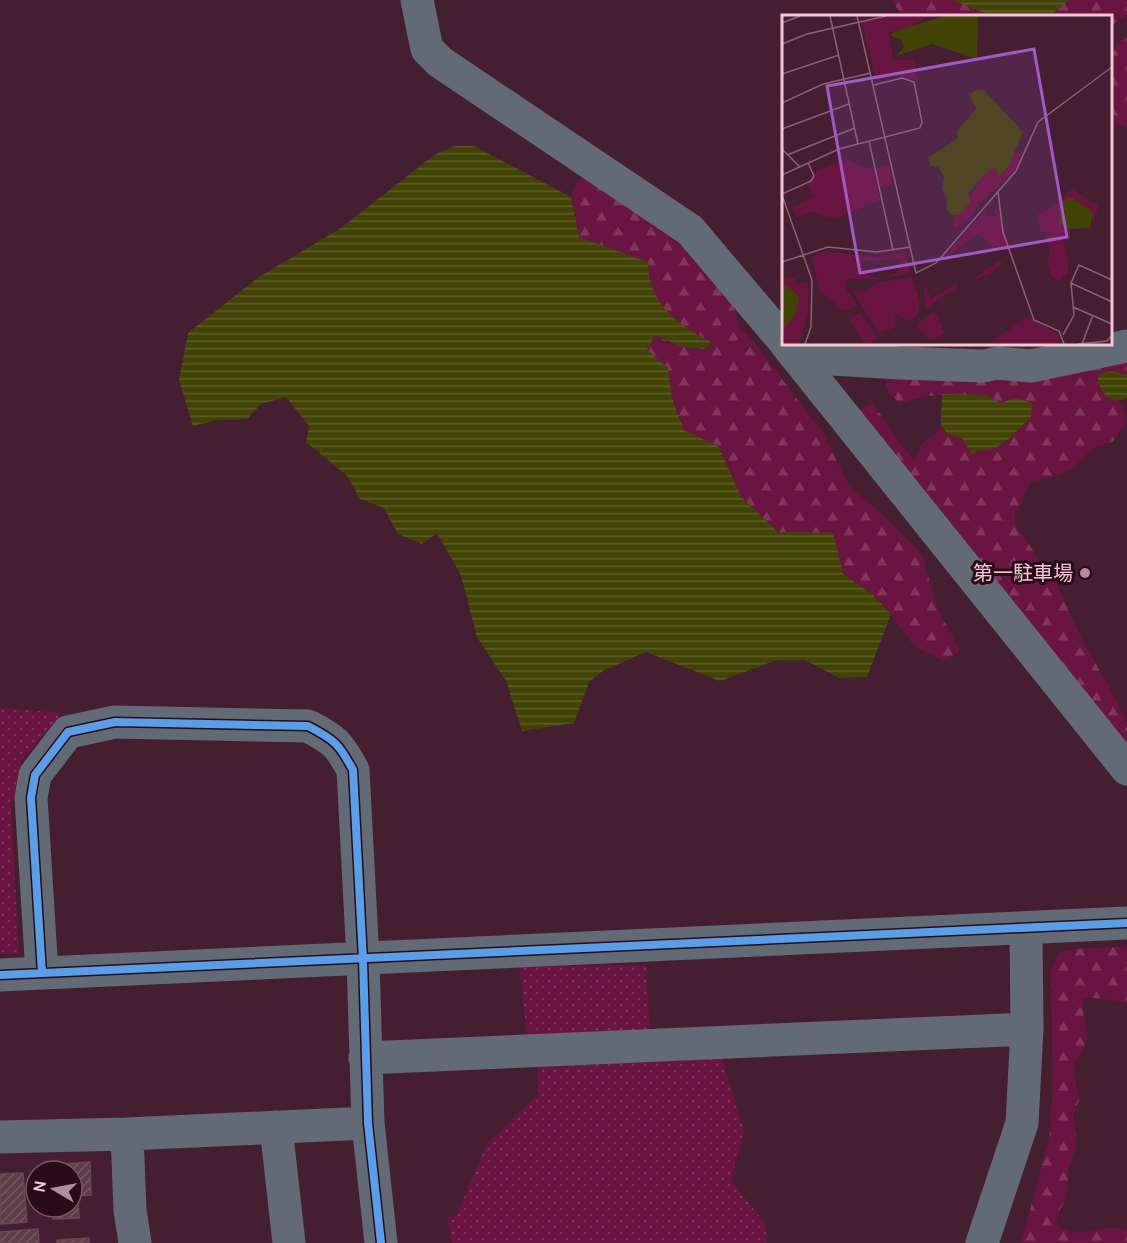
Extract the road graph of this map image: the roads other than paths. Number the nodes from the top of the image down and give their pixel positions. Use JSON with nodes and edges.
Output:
{"nodes":[{"id":1,"x":417,"y":0,"type":"edge"},
{"id":2,"x":782,"y":339,"type":"edge"},
{"id":3,"x":1127,"y":346,"type":"edge"},
{"id":4,"x":789,"y":347,"type":"edge"},
{"id":5,"x":1127,"y":769,"type":"edge"},
{"id":6,"x":1127,"y":924,"type":"edge"},
{"id":7,"x":1026,"y":928,"type":"junction"},
{"id":8,"x":363,"y":960,"type":"junction"},
{"id":9,"x":42,"y":973,"type":"junction"},
{"id":10,"x":0,"y":975,"type":"edge"},
{"id":11,"x":1027,"y":1029,"type":"junction"},
{"id":12,"x":365,"y":1058,"type":"junction"},
{"id":13,"x":368,"y":1123,"type":"junction"},
{"id":14,"x":276,"y":1127,"type":"junction"},
{"id":15,"x":127,"y":1134,"type":"junction"},
{"id":16,"x":0,"y":1137,"type":"edge"},
{"id":17,"x":135,"y":1243,"type":"edge"},
{"id":18,"x":290,"y":1243,"type":"edge"},
{"id":19,"x":381,"y":1243,"type":"edge"},
{"id":20,"x":982,"y":1243,"type":"edge"}],
"edges":[{"from":1,"to":2,"type":"street"},
{"from":3,"to":4,"type":"street"},
{"from":4,"to":5,"type":"street"},
{"from":6,"to":7,"type":"street"},
{"from":7,"to":8,"type":"street"},
{"from":7,"to":11,"type":"street"},
{"from":8,"to":9,"type":"street"},
{"from":8,"to":9,"type":"street"},
{"from":8,"to":12,"type":"street"},
{"from":9,"to":10,"type":"street"},
{"from":11,"to":12,"type":"street"},
{"from":11,"to":20,"type":"street"},
{"from":12,"to":13,"type":"street"},
{"from":13,"to":14,"type":"street"},
{"from":13,"to":19,"type":"street"},
{"from":14,"to":15,"type":"street"},
{"from":14,"to":18,"type":"street"},
{"from":15,"to":16,"type":"street"},
{"from":15,"to":17,"type":"street"}]}
